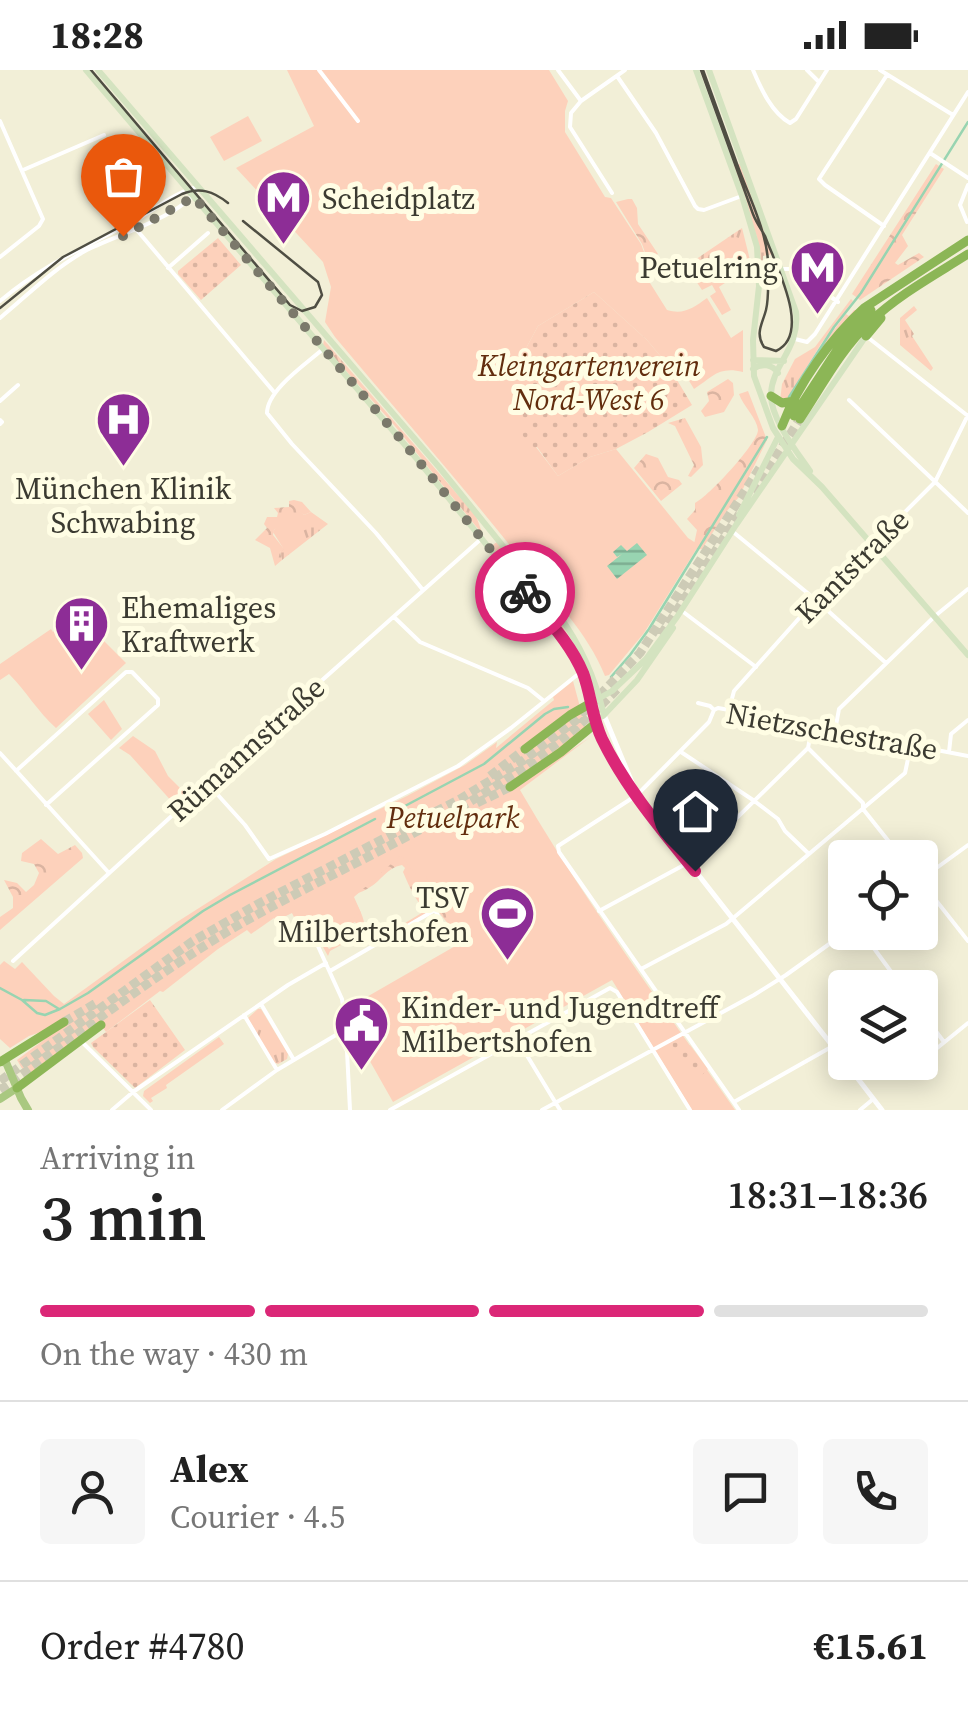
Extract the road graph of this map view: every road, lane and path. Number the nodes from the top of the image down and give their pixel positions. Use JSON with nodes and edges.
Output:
{"nodes":[{"id":1,"x":86,"y":70,"type":"edge"},
{"id":2,"x":98,"y":70,"type":"edge"},
{"id":3,"x":319,"y":70,"type":"edge"},
{"id":4,"x":558,"y":70,"type":"edge"},
{"id":5,"x":625,"y":70,"type":"edge"},
{"id":6,"x":696,"y":70,"type":"edge"},
{"id":7,"x":709,"y":70,"type":"edge"},
{"id":8,"x":753,"y":70,"type":"edge"},
{"id":9,"x":807,"y":70,"type":"edge"},
{"id":10,"x":828,"y":70,"type":"edge"},
{"id":11,"x":880,"y":70,"type":"edge"},
{"id":12,"x":887,"y":75,"type":"junction"},
{"id":13,"x":618,"y":76,"type":"junction"},
{"id":14,"x":820,"y":82,"type":"junction"},
{"id":15,"x":968,"y":92,"type":"edge"},
{"id":16,"x":581,"y":101,"type":"junction"},
{"id":17,"x":953,"y":115,"type":"junction"},
{"id":18,"x":0,"y":120,"type":"edge"},
{"id":19,"x":358,"y":121,"type":"dead end"},
{"id":20,"x":104,"y":134,"type":"dead end"},
{"id":21,"x":930,"y":153,"type":"junction"},
{"id":22,"x":23,"y":170,"type":"junction"},
{"id":23,"x":968,"y":181,"type":"edge"},
{"id":24,"x":198,"y":187,"type":"junction"},
{"id":25,"x":187,"y":189,"type":"junction"},
{"id":26,"x":612,"y":192,"type":"dead end"},
{"id":27,"x":742,"y":196,"type":"junction"},
{"id":28,"x":194,"y":197,"type":"junction"},
{"id":29,"x":967,"y":222,"type":"edge"},
{"id":30,"x":884,"y":226,"type":"junction"},
{"id":31,"x":136,"y":230,"type":"junction"},
{"id":32,"x":208,"y":233,"type":"dead end"},
{"id":33,"x":968,"y":240,"type":"edge"},
{"id":34,"x":968,"y":254,"type":"edge"},
{"id":35,"x":0,"y":257,"type":"edge"},
{"id":36,"x":168,"y":268,"type":"junction"},
{"id":37,"x":782,"y":269,"type":"junction"},
{"id":38,"x":904,"y":283,"type":"junction"},
{"id":39,"x":905,"y":295,"type":"junction"},
{"id":40,"x":0,"y":302,"type":"edge"},
{"id":41,"x":838,"y":302,"type":"junction"},
{"id":42,"x":0,"y":318,"type":"edge"},
{"id":43,"x":321,"y":331,"type":"junction"},
{"id":44,"x":866,"y":336,"type":"junction"},
{"id":45,"x":795,"y":339,"type":"junction"},
{"id":46,"x":321,"y":347,"type":"junction"},
{"id":47,"x":784,"y":361,"type":"junction"},
{"id":48,"x":753,"y":364,"type":"junction"},
{"id":49,"x":778,"y":373,"type":"junction"},
{"id":50,"x":18,"y":384,"type":"dead end"},
{"id":51,"x":274,"y":392,"type":"junction"},
{"id":52,"x":771,"y":396,"type":"junction"},
{"id":53,"x":0,"y":400,"type":"edge"},
{"id":54,"x":794,"y":400,"type":"junction"},
{"id":55,"x":849,"y":400,"type":"dead end"},
{"id":56,"x":968,"y":415,"type":"edge"},
{"id":57,"x":780,"y":432,"type":"junction"},
{"id":58,"x":789,"y":448,"type":"junction"},
{"id":59,"x":936,"y":482,"type":"junction"},
{"id":60,"x":968,"y":513,"type":"edge"},
{"id":61,"x":734,"y":528,"type":"junction"},
{"id":62,"x":482,"y":539,"type":"junction"},
{"id":63,"x":870,"y":540,"type":"junction"},
{"id":64,"x":968,"y":589,"type":"edge"},
{"id":65,"x":423,"y":590,"type":"junction"},
{"id":66,"x":816,"y":600,"type":"junction"},
{"id":67,"x":679,"y":614,"type":"junction"},
{"id":68,"x":393,"y":616,"type":"junction"},
{"id":69,"x":934,"y":616,"type":"junction"},
{"id":70,"x":570,"y":631,"type":"junction"},
{"id":71,"x":563,"y":639,"type":"junction"},
{"id":72,"x":578,"y":643,"type":"junction"},
{"id":73,"x":569,"y":648,"type":"junction"},
{"id":74,"x":968,"y":655,"type":"edge"},
{"id":75,"x":886,"y":663,"type":"junction"},
{"id":76,"x":756,"y":666,"type":"junction"},
{"id":77,"x":582,"y":671,"type":"junction"},
{"id":78,"x":596,"y":700,"type":"junction"},
{"id":79,"x":544,"y":702,"type":"junction"},
{"id":80,"x":698,"y":703,"type":"dead end"},
{"id":81,"x":714,"y":710,"type":"junction"},
{"id":82,"x":730,"y":710,"type":"junction"},
{"id":83,"x":604,"y":715,"type":"junction"},
{"id":84,"x":968,"y":720,"type":"edge"},
{"id":85,"x":596,"y":723,"type":"junction"},
{"id":86,"x":812,"y":727,"type":"junction"},
{"id":87,"x":834,"y":731,"type":"junction"},
{"id":88,"x":911,"y":746,"type":"junction"},
{"id":89,"x":808,"y":748,"type":"junction"},
{"id":90,"x":525,"y":749,"type":"tunnel mouth"},
{"id":91,"x":681,"y":752,"type":"junction"},
{"id":92,"x":948,"y":752,"type":"junction"},
{"id":93,"x":0,"y":754,"type":"edge"},
{"id":94,"x":968,"y":756,"type":"edge"},
{"id":95,"x":16,"y":771,"type":"junction"},
{"id":96,"x":208,"y":784,"type":"junction"},
{"id":97,"x":510,"y":787,"type":"tunnel mouth"},
{"id":98,"x":637,"y":795,"type":"junction"},
{"id":99,"x":754,"y":800,"type":"junction"},
{"id":100,"x":46,"y":805,"type":"junction"},
{"id":101,"x":862,"y":809,"type":"junction"},
{"id":102,"x":887,"y":840,"type":"edge"},
{"id":103,"x":968,"y":845,"type":"edge"},
{"id":104,"x":809,"y":854,"type":"junction"},
{"id":105,"x":689,"y":864,"type":"junction"},
{"id":106,"x":938,"y":867,"type":"edge"},
{"id":107,"x":109,"y":873,"type":"junction"},
{"id":108,"x":938,"y":903,"type":"edge"},
{"id":109,"x":599,"y":911,"type":"junction"},
{"id":110,"x":733,"y":918,"type":"junction"},
{"id":111,"x":452,"y":936,"type":"dead end"},
{"id":112,"x":968,"y":941,"type":"edge"},
{"id":113,"x":317,"y":944,"type":"dead end"},
{"id":114,"x":828,"y":945,"type":"edge"},
{"id":115,"x":12,"y":961,"type":"dead end"},
{"id":116,"x":326,"y":964,"type":"junction"},
{"id":117,"x":641,"y":969,"type":"junction"},
{"id":118,"x":330,"y":971,"type":"junction"},
{"id":119,"x":780,"y":979,"type":"junction"},
{"id":120,"x":261,"y":1003,"type":"junction"},
{"id":121,"x":244,"y":1015,"type":"junction"},
{"id":122,"x":64,"y":1022,"type":"tunnel mouth"},
{"id":123,"x":968,"y":1024,"type":"edge"},
{"id":124,"x":101,"y":1025,"type":"dead end"},
{"id":125,"x":685,"y":1032,"type":"junction"},
{"id":126,"x":338,"y":1034,"type":"junction"},
{"id":127,"x":938,"y":1034,"type":"edge"},
{"id":128,"x":517,"y":1038,"type":"junction"},
{"id":129,"x":80,"y":1040,"type":"junction"},
{"id":130,"x":828,"y":1041,"type":"edge"},
{"id":131,"x":944,"y":1042,"type":"junction"},
{"id":132,"x":938,"y":1047,"type":"edge"},
{"id":133,"x":653,"y":1048,"type":"junction"},
{"id":134,"x":828,"y":1048,"type":"edge"},
{"id":135,"x":1,"y":1060,"type":"edge"},
{"id":136,"x":294,"y":1060,"type":"junction"},
{"id":137,"x":276,"y":1070,"type":"junction"},
{"id":138,"x":859,"y":1080,"type":"edge"},
{"id":139,"x":17,"y":1088,"type":"junction"},
{"id":140,"x":133,"y":1092,"type":"junction"},
{"id":141,"x":874,"y":1099,"type":"junction"},
{"id":142,"x":556,"y":1102,"type":"junction"},
{"id":143,"x":734,"y":1102,"type":"junction"},
{"id":144,"x":1,"y":1103,"type":"edge"},
{"id":145,"x":689,"y":1108,"type":"edge"},
{"id":146,"x":28,"y":1110,"type":"edge"},
{"id":147,"x":112,"y":1110,"type":"edge"},
{"id":148,"x":151,"y":1110,"type":"edge"},
{"id":149,"x":222,"y":1110,"type":"edge"},
{"id":150,"x":350,"y":1110,"type":"edge"},
{"id":151,"x":390,"y":1110,"type":"edge"},
{"id":152,"x":542,"y":1110,"type":"edge"},
{"id":153,"x":560,"y":1110,"type":"edge"},
{"id":154,"x":680,"y":1110,"type":"edge"},
{"id":155,"x":739,"y":1110,"type":"edge"},
{"id":156,"x":860,"y":1110,"type":"edge"},
{"id":157,"x":882,"y":1110,"type":"edge"}],
"edges":[{"from":1,"to":25,"type":"main road"},
{"from":2,"to":24,"type":"main road"},
{"from":3,"to":19,"type":"street"},
{"from":4,"to":16,"type":"street"},
{"from":5,"to":13,"type":"street"},
{"from":6,"to":27,"type":"main road"},
{"from":7,"to":37,"type":"main road"},
{"from":8,"to":14,"type":"street"},
{"from":9,"to":14,"type":"street"},
{"from":10,"to":14,"type":"street"},
{"from":11,"to":12,"type":"street"},
{"from":12,"to":17,"type":"street"},
{"from":12,"to":30,"type":"street"},
{"from":13,"to":16,"type":"street"},
{"from":13,"to":27,"type":"street"},
{"from":15,"to":17,"type":"street"},
{"from":16,"to":26,"type":"street"},
{"from":17,"to":21,"type":"street"},
{"from":18,"to":22,"type":"street"},
{"from":20,"to":22,"type":"street"},
{"from":21,"to":23,"type":"street"},
{"from":21,"to":30,"type":"street"},
{"from":22,"to":35,"type":"street"},
{"from":23,"to":29,"type":"street"},
{"from":24,"to":25,"type":"street"},
{"from":24,"to":28,"type":"street"},
{"from":24,"to":43,"type":"main road"},
{"from":25,"to":28,"type":"main road"},
{"from":25,"to":40,"type":"street"},
{"from":27,"to":48,"type":"main road"},
{"from":28,"to":31,"type":"street"},
{"from":28,"to":46,"type":"main road"},
{"from":30,"to":41,"type":"street"},
{"from":31,"to":36,"type":"street"},
{"from":31,"to":42,"type":"street"},
{"from":32,"to":36,"type":"street"},
{"from":33,"to":38,"type":"highway"},
{"from":34,"to":39,"type":"highway"},
{"from":36,"to":51,"type":"street"},
{"from":37,"to":41,"type":"street"},
{"from":37,"to":45,"type":"main road"},
{"from":38,"to":39,"type":"highway"},
{"from":38,"to":54,"type":"highway"},
{"from":39,"to":44,"type":"highway"},
{"from":41,"to":45,"type":"street"},
{"from":43,"to":46,"type":"main road"},
{"from":43,"to":70,"type":"main road"},
{"from":44,"to":56,"type":"street"},
{"from":44,"to":58,"type":"main road"},
{"from":45,"to":47,"type":"main road"},
{"from":46,"to":51,"type":"street"},
{"from":46,"to":62,"type":"main road"},
{"from":47,"to":48,"type":"main road"},
{"from":47,"to":49,"type":"main road"},
{"from":48,"to":49,"type":"main road"},
{"from":48,"to":57,"type":"main road"},
{"from":49,"to":52,"type":"main road"},
{"from":50,"to":53,"type":"street"},
{"from":51,"to":65,"type":"street"},
{"from":52,"to":54,"type":"highway"},
{"from":52,"to":57,"type":"main road"},
{"from":54,"to":57,"type":"highway"},
{"from":55,"to":59,"type":"street"},
{"from":56,"to":59,"type":"street","name":"Kantstraße"},
{"from":57,"to":58,"type":"main road"},
{"from":57,"to":61,"type":"main road"},
{"from":58,"to":61,"type":"main road"},
{"from":58,"to":63,"type":"main road"},
{"from":59,"to":60,"type":"street"},
{"from":59,"to":63,"type":"street","name":"Kantstraße"},
{"from":61,"to":66,"type":"street"},
{"from":61,"to":67,"type":"main road"},
{"from":62,"to":65,"type":"street","name":"Rümannstraße"},
{"from":62,"to":71,"type":"main road"},
{"from":63,"to":66,"type":"street","name":"Kantstraße"},
{"from":63,"to":69,"type":"main road"},
{"from":64,"to":69,"type":"street"},
{"from":65,"to":68,"type":"street","name":"Rümannstraße"},
{"from":66,"to":75,"type":"street"},
{"from":66,"to":76,"type":"street","name":"Kantstraße"},
{"from":67,"to":76,"type":"street"},
{"from":67,"to":78,"type":"main road"},
{"from":67,"to":83,"type":"main road"},
{"from":68,"to":79,"type":"street"},
{"from":68,"to":96,"type":"street","name":"Rümannstraße"},
{"from":69,"to":74,"type":"main road"},
{"from":69,"to":75,"type":"street"},
{"from":70,"to":71,"type":"main road"},
{"from":70,"to":72,"type":"main road"},
{"from":71,"to":73,"type":"main road"},
{"from":72,"to":73,"type":"main road"},
{"from":72,"to":78,"type":"main road"},
{"from":73,"to":77,"type":"main road"},
{"from":75,"to":87,"type":"street"},
{"from":76,"to":82,"type":"street","name":"Kantstraße"},
{"from":77,"to":78,"type":"main road"},
{"from":77,"to":79,"type":"street"},
{"from":78,"to":83,"type":"main road"},
{"from":78,"to":85,"type":"main road"},
{"from":78,"to":90,"type":"highway"},
{"from":79,"to":96,"type":"street"},
{"from":80,"to":81,"type":"street","name":"Nietzschestraße"},
{"from":81,"to":82,"type":"street","name":"Nietzschestraße"},
{"from":81,"to":91,"type":"street"},
{"from":82,"to":86,"type":"street","name":"Nietzschestraße"},
{"from":83,"to":85,"type":"main road"},
{"from":83,"to":98,"type":"street"},
{"from":84,"to":92,"type":"street"},
{"from":85,"to":97,"type":"highway"},
{"from":85,"to":98,"type":"street"},
{"from":86,"to":87,"type":"street","name":"Nietzschestraße"},
{"from":86,"to":89,"type":"street"},
{"from":87,"to":88,"type":"street","name":"Nietzschestraße"},
{"from":88,"to":92,"type":"street","name":"Nietzschestraße"},
{"from":88,"to":101,"type":"street"},
{"from":89,"to":99,"type":"street"},
{"from":89,"to":101,"type":"street"},
{"from":91,"to":98,"type":"street"},
{"from":91,"to":99,"type":"street"},
{"from":92,"to":94,"type":"street","name":"Nietzschestraße"},
{"from":93,"to":95,"type":"street"},
{"from":95,"to":100,"type":"street"},
{"from":95,"to":100,"type":"street"},
{"from":96,"to":107,"type":"street","name":"Rümannstraße"},
{"from":98,"to":105,"type":"street"},
{"from":98,"to":109,"type":"street"},
{"from":99,"to":104,"type":"street"},
{"from":99,"to":105,"type":"street"},
{"from":100,"to":107,"type":"street"},
{"from":101,"to":102,"type":"street"},
{"from":101,"to":104,"type":"street"},
{"from":103,"to":106,"type":"street"},
{"from":104,"to":110,"type":"street"},
{"from":105,"to":109,"type":"street"},
{"from":105,"to":110,"type":"street"},
{"from":107,"to":115,"type":"street","name":"Rümannstraße"},
{"from":108,"to":112,"type":"street"},
{"from":109,"to":117,"type":"street"},
{"from":110,"to":117,"type":"street"},
{"from":110,"to":119,"type":"street"},
{"from":111,"to":118,"type":"street"},
{"from":113,"to":116,"type":"street"},
{"from":114,"to":119,"type":"street"},
{"from":116,"to":118,"type":"street"},
{"from":116,"to":120,"type":"street"},
{"from":117,"to":125,"type":"street"},
{"from":118,"to":126,"type":"street"},
{"from":119,"to":125,"type":"street"},
{"from":119,"to":130,"type":"street"},
{"from":120,"to":121,"type":"street"},
{"from":120,"to":136,"type":"street"},
{"from":121,"to":137,"type":"street"},
{"from":121,"to":140,"type":"street"},
{"from":122,"to":135,"type":"highway"},
{"from":123,"to":131,"type":"street"},
{"from":124,"to":129,"type":"highway"},
{"from":125,"to":133,"type":"street"},
{"from":125,"to":143,"type":"street"},
{"from":126,"to":136,"type":"street"},
{"from":126,"to":150,"type":"street"},
{"from":127,"to":131,"type":"street"},
{"from":128,"to":133,"type":"street"},
{"from":128,"to":142,"type":"street"},
{"from":128,"to":151,"type":"street"},
{"from":129,"to":139,"type":"highway"},
{"from":129,"to":140,"type":"street"},
{"from":131,"to":132,"type":"street"},
{"from":133,"to":142,"type":"street"},
{"from":133,"to":145,"type":"street"},
{"from":134,"to":143,"type":"street"},
{"from":135,"to":139,"type":"main road"},
{"from":136,"to":137,"type":"street"},
{"from":137,"to":149,"type":"street"},
{"from":138,"to":141,"type":"street"},
{"from":139,"to":144,"type":"main road"},
{"from":139,"to":146,"type":"main road"},
{"from":140,"to":147,"type":"street"},
{"from":140,"to":148,"type":"street"},
{"from":141,"to":156,"type":"street"},
{"from":141,"to":157,"type":"street"},
{"from":142,"to":152,"type":"street"},
{"from":142,"to":153,"type":"street"},
{"from":143,"to":155,"type":"street"},
{"from":145,"to":154,"type":"street"}]}
